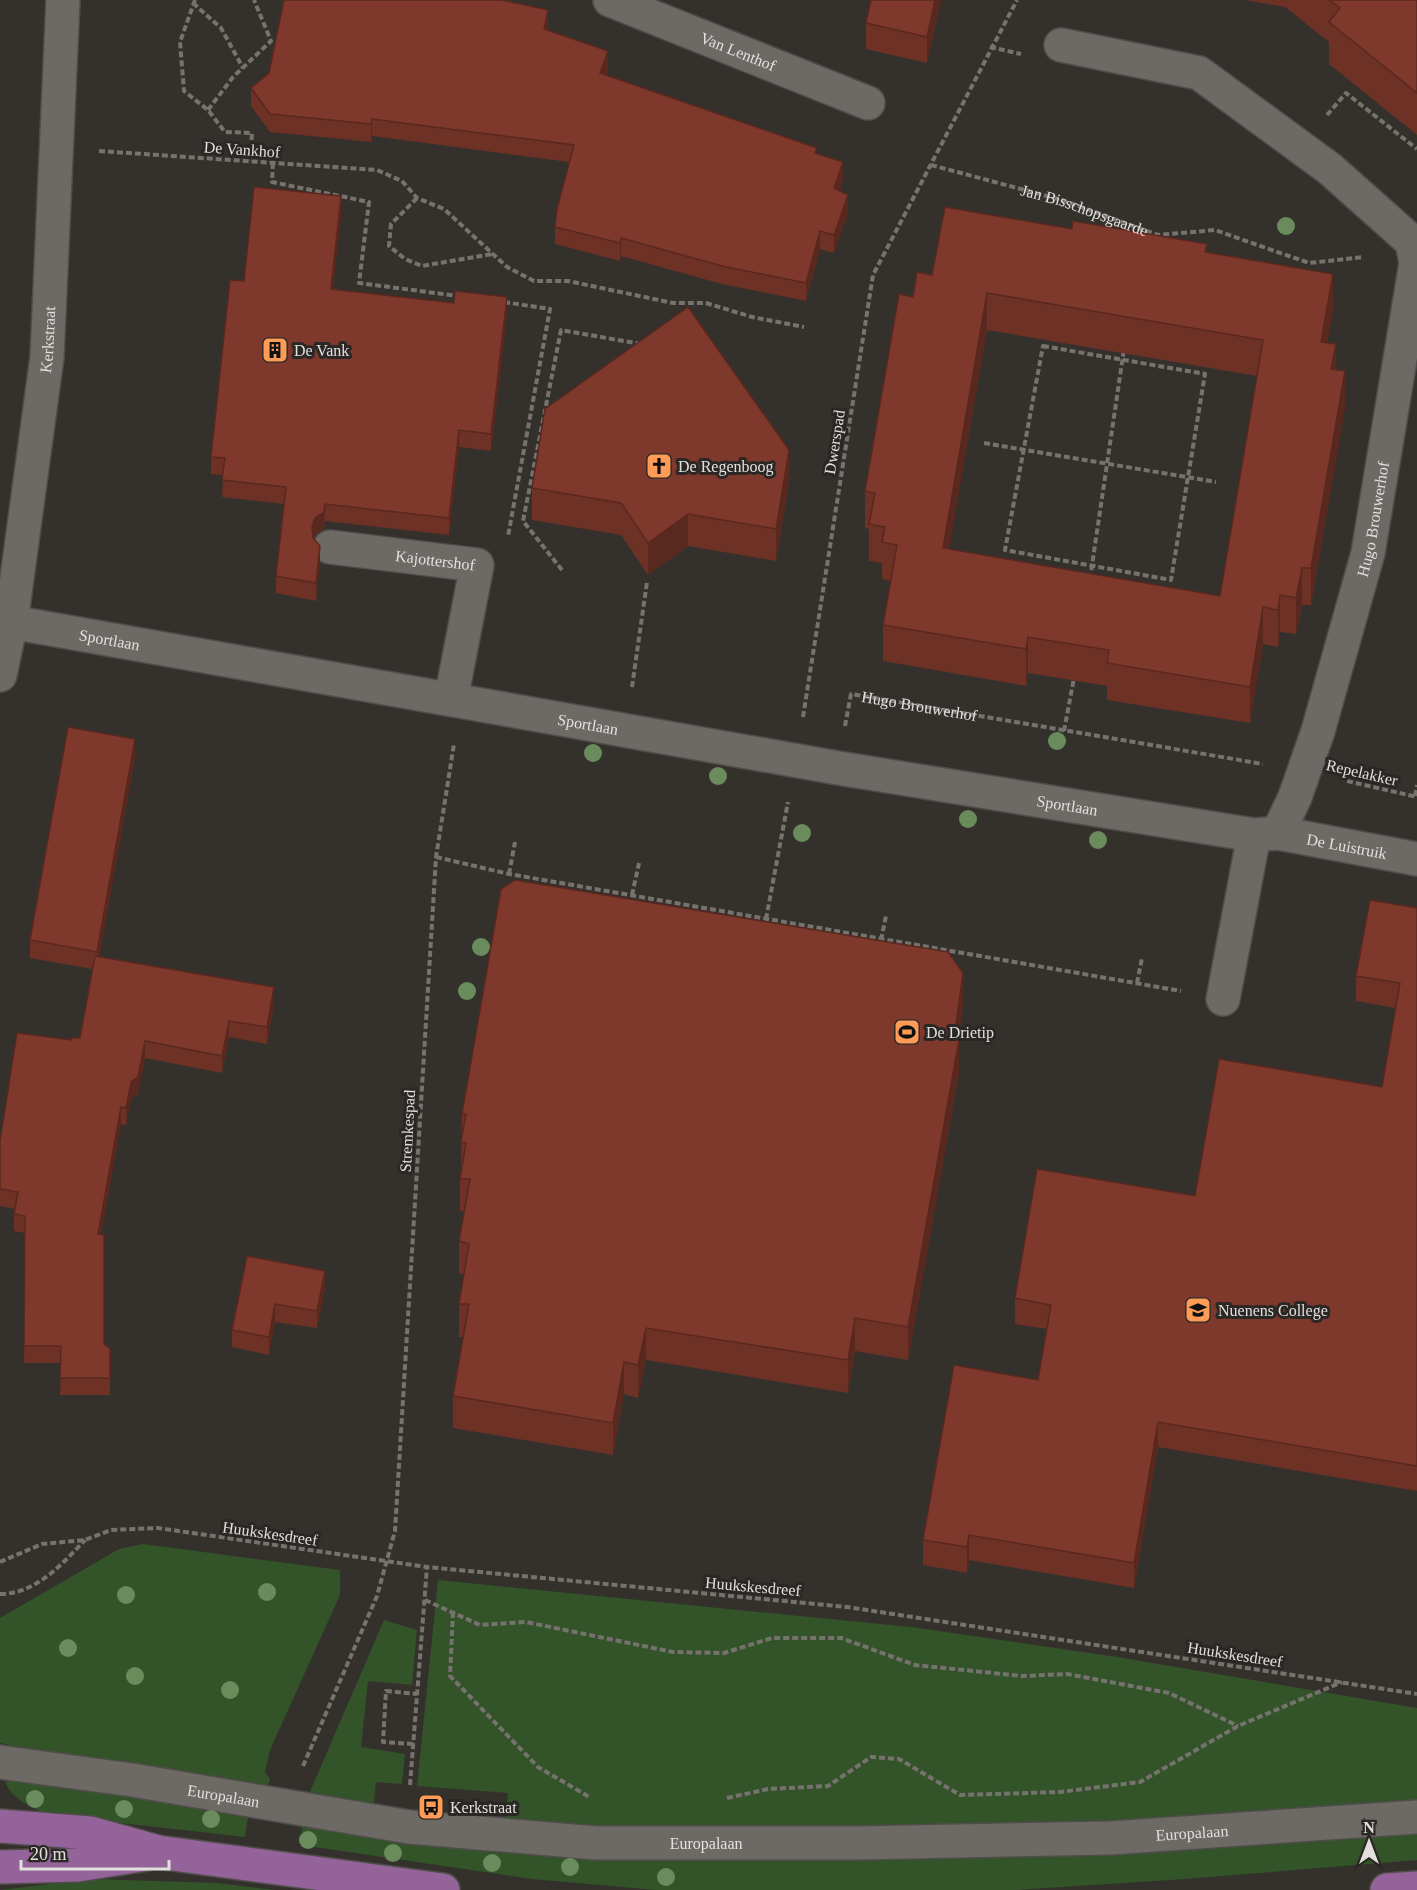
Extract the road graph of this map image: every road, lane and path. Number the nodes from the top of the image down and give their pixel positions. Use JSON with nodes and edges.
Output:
{"nodes":[{"id":1,"x":63,"y":0,"type":"edge"},
{"id":2,"x":254,"y":0,"type":"edge"},
{"id":3,"x":610,"y":0,"type":"edge"},
{"id":4,"x":1017,"y":0,"type":"edge"},
{"id":5,"x":194,"y":2,"type":"edge"},
{"id":6,"x":1061,"y":45,"type":"dead end"},
{"id":7,"x":243,"y":68,"type":"junction"},
{"id":8,"x":868,"y":103,"type":"dead end"},
{"id":9,"x":208,"y":110,"type":"junction"},
{"id":10,"x":1301,"y":147,"type":"junction"},
{"id":11,"x":56,"y":148,"type":"junction"},
{"id":12,"x":1417,"y":149,"type":"edge"},
{"id":13,"x":250,"y":161,"type":"junction"},
{"id":14,"x":273,"y":163,"type":"junction"},
{"id":15,"x":931,"y":165,"type":"junction"},
{"id":16,"x":417,"y":198,"type":"junction"},
{"id":17,"x":1414,"y":252,"type":"edge"},
{"id":18,"x":494,"y":254,"type":"junction"},
{"id":19,"x":466,"y":297,"type":"edge"},
{"id":20,"x":502,"y":302,"type":"edge"},
{"id":21,"x":804,"y":327,"type":"dead end"},
{"id":22,"x":1126,"y":339,"type":"edge"},
{"id":23,"x":649,"y":345,"type":"edge"},
{"id":24,"x":1122,"y":360,"type":"junction"},
{"id":25,"x":551,"y":421,"type":"edge"},
{"id":26,"x":541,"y":428,"type":"junction"},
{"id":27,"x":984,"y":443,"type":"dead end"},
{"id":28,"x":1023,"y":450,"type":"junction"},
{"id":29,"x":1105,"y":463,"type":"junction"},
{"id":30,"x":1188,"y":477,"type":"junction"},
{"id":31,"x":1216,"y":482,"type":"dead end"},
{"id":32,"x":330,"y":547,"type":"dead end"},
{"id":33,"x":477,"y":565,"type":"junction"},
{"id":34,"x":1091,"y":567,"type":"junction"},
{"id":35,"x":562,"y":570,"type":"dead end"},
{"id":36,"x":647,"y":582,"type":"edge"},
{"id":37,"x":1088,"y":589,"type":"edge"},
{"id":38,"x":11,"y":622,"type":"junction"},
{"id":39,"x":1075,"y":668,"type":"edge"},
{"id":40,"x":0,"y":675,"type":"edge"},
{"id":41,"x":456,"y":700,"type":"junction"},
{"id":42,"x":626,"y":730,"type":"junction"},
{"id":43,"x":1064,"y":730,"type":"junction"},
{"id":44,"x":796,"y":760,"type":"junction"},
{"id":45,"x":838,"y":768,"type":"junction"},
{"id":46,"x":1305,"y":771,"type":"junction"},
{"id":47,"x":1417,"y":785,"type":"edge"},
{"id":48,"x":1416,"y":797,"type":"edge"},
{"id":49,"x":1266,"y":834,"type":"junction"},
{"id":50,"x":515,"y":842,"type":"dead end"},
{"id":51,"x":435,"y":857,"type":"junction"},
{"id":52,"x":1417,"y":859,"type":"edge"},
{"id":53,"x":639,"y":863,"type":"dead end"},
{"id":54,"x":510,"y":874,"type":"junction"},
{"id":55,"x":632,"y":895,"type":"junction"},
{"id":56,"x":886,"y":916,"type":"dead end"},
{"id":57,"x":766,"y":919,"type":"junction"},
{"id":58,"x":881,"y":940,"type":"junction"},
{"id":59,"x":1142,"y":957,"type":"dead end"},
{"id":60,"x":1137,"y":983,"type":"junction"},
{"id":61,"x":1223,"y":999,"type":"joint"},
{"id":62,"x":85,"y":1540,"type":"junction"},
{"id":63,"x":0,"y":1562,"type":"edge"},
{"id":64,"x":388,"y":1562,"type":"junction"},
{"id":65,"x":427,"y":1567,"type":"junction"},
{"id":66,"x":0,"y":1594,"type":"edge"},
{"id":67,"x":425,"y":1600,"type":"junction"},
{"id":68,"x":453,"y":1612,"type":"junction"},
{"id":69,"x":1343,"y":1682,"type":"junction"},
{"id":70,"x":417,"y":1694,"type":"junction"},
{"id":71,"x":1417,"y":1694,"type":"edge"},
{"id":72,"x":1238,"y":1726,"type":"junction"},
{"id":73,"x":413,"y":1744,"type":"junction"},
{"id":74,"x":0,"y":1762,"type":"edge"},
{"id":75,"x":301,"y":1771,"type":"dead end"},
{"id":76,"x":410,"y":1785,"type":"dead end"},
{"id":77,"x":724,"y":1798,"type":"dead end"},
{"id":78,"x":595,"y":1800,"type":"dead end"},
{"id":79,"x":1417,"y":1817,"type":"edge"},
{"id":80,"x":0,"y":1826,"type":"edge"},
{"id":81,"x":158,"y":1852,"type":"junction"},
{"id":82,"x":0,"y":1867,"type":"edge"},
{"id":83,"x":1417,"y":1888,"type":"edge"},
{"id":84,"x":443,"y":1890,"type":"edge"},
{"id":85,"x":1387,"y":1890,"type":"edge"}],
"edges":[{"from":1,"to":11,"type":"street","name":"Kerkstraat"},
{"from":2,"to":7,"type":"path"},
{"from":3,"to":8,"type":"street","name":"Van Lenthof"},
{"from":4,"to":15,"type":"path","name":"Dwerspad"},
{"from":5,"to":7,"type":"path"},
{"from":5,"to":9,"type":"path"},
{"from":6,"to":10,"type":"street"},
{"from":7,"to":9,"type":"path"},
{"from":9,"to":13,"type":"path"},
{"from":10,"to":12,"type":"path"},
{"from":10,"to":17,"type":"street"},
{"from":11,"to":13,"type":"path","name":"De Vankhof"},
{"from":11,"to":38,"type":"street","name":"Kerkstraat"},
{"from":13,"to":14,"type":"path","name":"De Vankhof"},
{"from":14,"to":16,"type":"path","name":"De Vankhof"},
{"from":14,"to":19,"type":"path"},
{"from":15,"to":17,"type":"path","name":"Jan Bisschopsgaarde"},
{"from":15,"to":44,"type":"path","name":"Dwerspad"},
{"from":16,"to":18,"type":"path","name":"De Vankhof"},
{"from":16,"to":18,"type":"path"},
{"from":17,"to":46,"type":"street","name":"Hugo Brouwerhof"},
{"from":18,"to":21,"type":"path","name":"De Vankhof"},
{"from":20,"to":33,"type":"path"},
{"from":22,"to":24,"type":"path"},
{"from":23,"to":26,"type":"path"},
{"from":24,"to":28,"type":"path"},
{"from":24,"to":29,"type":"path"},
{"from":24,"to":30,"type":"path"},
{"from":25,"to":26,"type":"path"},
{"from":26,"to":35,"type":"path"},
{"from":27,"to":28,"type":"path"},
{"from":28,"to":29,"type":"path"},
{"from":28,"to":34,"type":"path"},
{"from":29,"to":30,"type":"path"},
{"from":29,"to":34,"type":"path"},
{"from":30,"to":31,"type":"path"},
{"from":30,"to":34,"type":"path"},
{"from":32,"to":33,"type":"street","name":"Kajottershof"},
{"from":33,"to":41,"type":"street","name":"Kajottershof"},
{"from":34,"to":37,"type":"path"},
{"from":36,"to":42,"type":"path"},
{"from":38,"to":40,"type":"street","name":"Kerkstraat"},
{"from":38,"to":41,"type":"street","name":"Sportlaan"},
{"from":39,"to":43,"type":"path"},
{"from":41,"to":42,"type":"street","name":"Sportlaan"},
{"from":41,"to":51,"type":"path","name":"Stremkespad"},
{"from":42,"to":44,"type":"street","name":"Sportlaan"},
{"from":43,"to":45,"type":"path","name":"Hugo Brouwerhof"},
{"from":43,"to":46,"type":"path","name":"Hugo Brouwerhof"},
{"from":44,"to":45,"type":"street","name":"Sportlaan"},
{"from":44,"to":57,"type":"path","name":"Dwerspad"},
{"from":45,"to":49,"type":"street","name":"Sportlaan"},
{"from":46,"to":48,"type":"path","name":"Repelakker"},
{"from":46,"to":49,"type":"street","name":"Hugo Brouwerhof"},
{"from":47,"to":48,"type":"path","name":"Repelakker"},
{"from":49,"to":52,"type":"street","name":"De Luistruik"},
{"from":49,"to":61,"type":"street","name":"Hugo Brouwerhof"},
{"from":50,"to":54,"type":"path"},
{"from":51,"to":54,"type":"path"},
{"from":51,"to":64,"type":"path","name":"Stremkespad"},
{"from":53,"to":55,"type":"path"},
{"from":54,"to":55,"type":"path"},
{"from":55,"to":57,"type":"path"},
{"from":56,"to":58,"type":"path"},
{"from":57,"to":58,"type":"path"},
{"from":58,"to":60,"type":"path"},
{"from":59,"to":60,"type":"path"},
{"from":60,"to":61,"type":"path"},
{"from":62,"to":63,"type":"path","name":"Huukskesdreef"},
{"from":62,"to":64,"type":"path","name":"Huukskesdreef"},
{"from":62,"to":66,"type":"path","name":"Huukskesdreef"},
{"from":64,"to":65,"type":"path","name":"Huukskesdreef"},
{"from":64,"to":75,"type":"path","name":"Stremkespad"},
{"from":65,"to":67,"type":"path"},
{"from":65,"to":69,"type":"path","name":"Huukskesdreef"},
{"from":67,"to":68,"type":"path"},
{"from":67,"to":70,"type":"path"},
{"from":68,"to":72,"type":"path"},
{"from":68,"to":78,"type":"path"},
{"from":69,"to":71,"type":"path","name":"Huukskesdreef"},
{"from":69,"to":72,"type":"path"},
{"from":70,"to":73,"type":"path"},
{"from":70,"to":73,"type":"path"},
{"from":72,"to":77,"type":"path"},
{"from":73,"to":76,"type":"path"},
{"from":74,"to":79,"type":"street","name":"Europalaan"},
{"from":80,"to":81,"type":"main road"},
{"from":81,"to":82,"type":"main road"},
{"from":81,"to":84,"type":"main road"},
{"from":83,"to":85,"type":"main road"}]}
